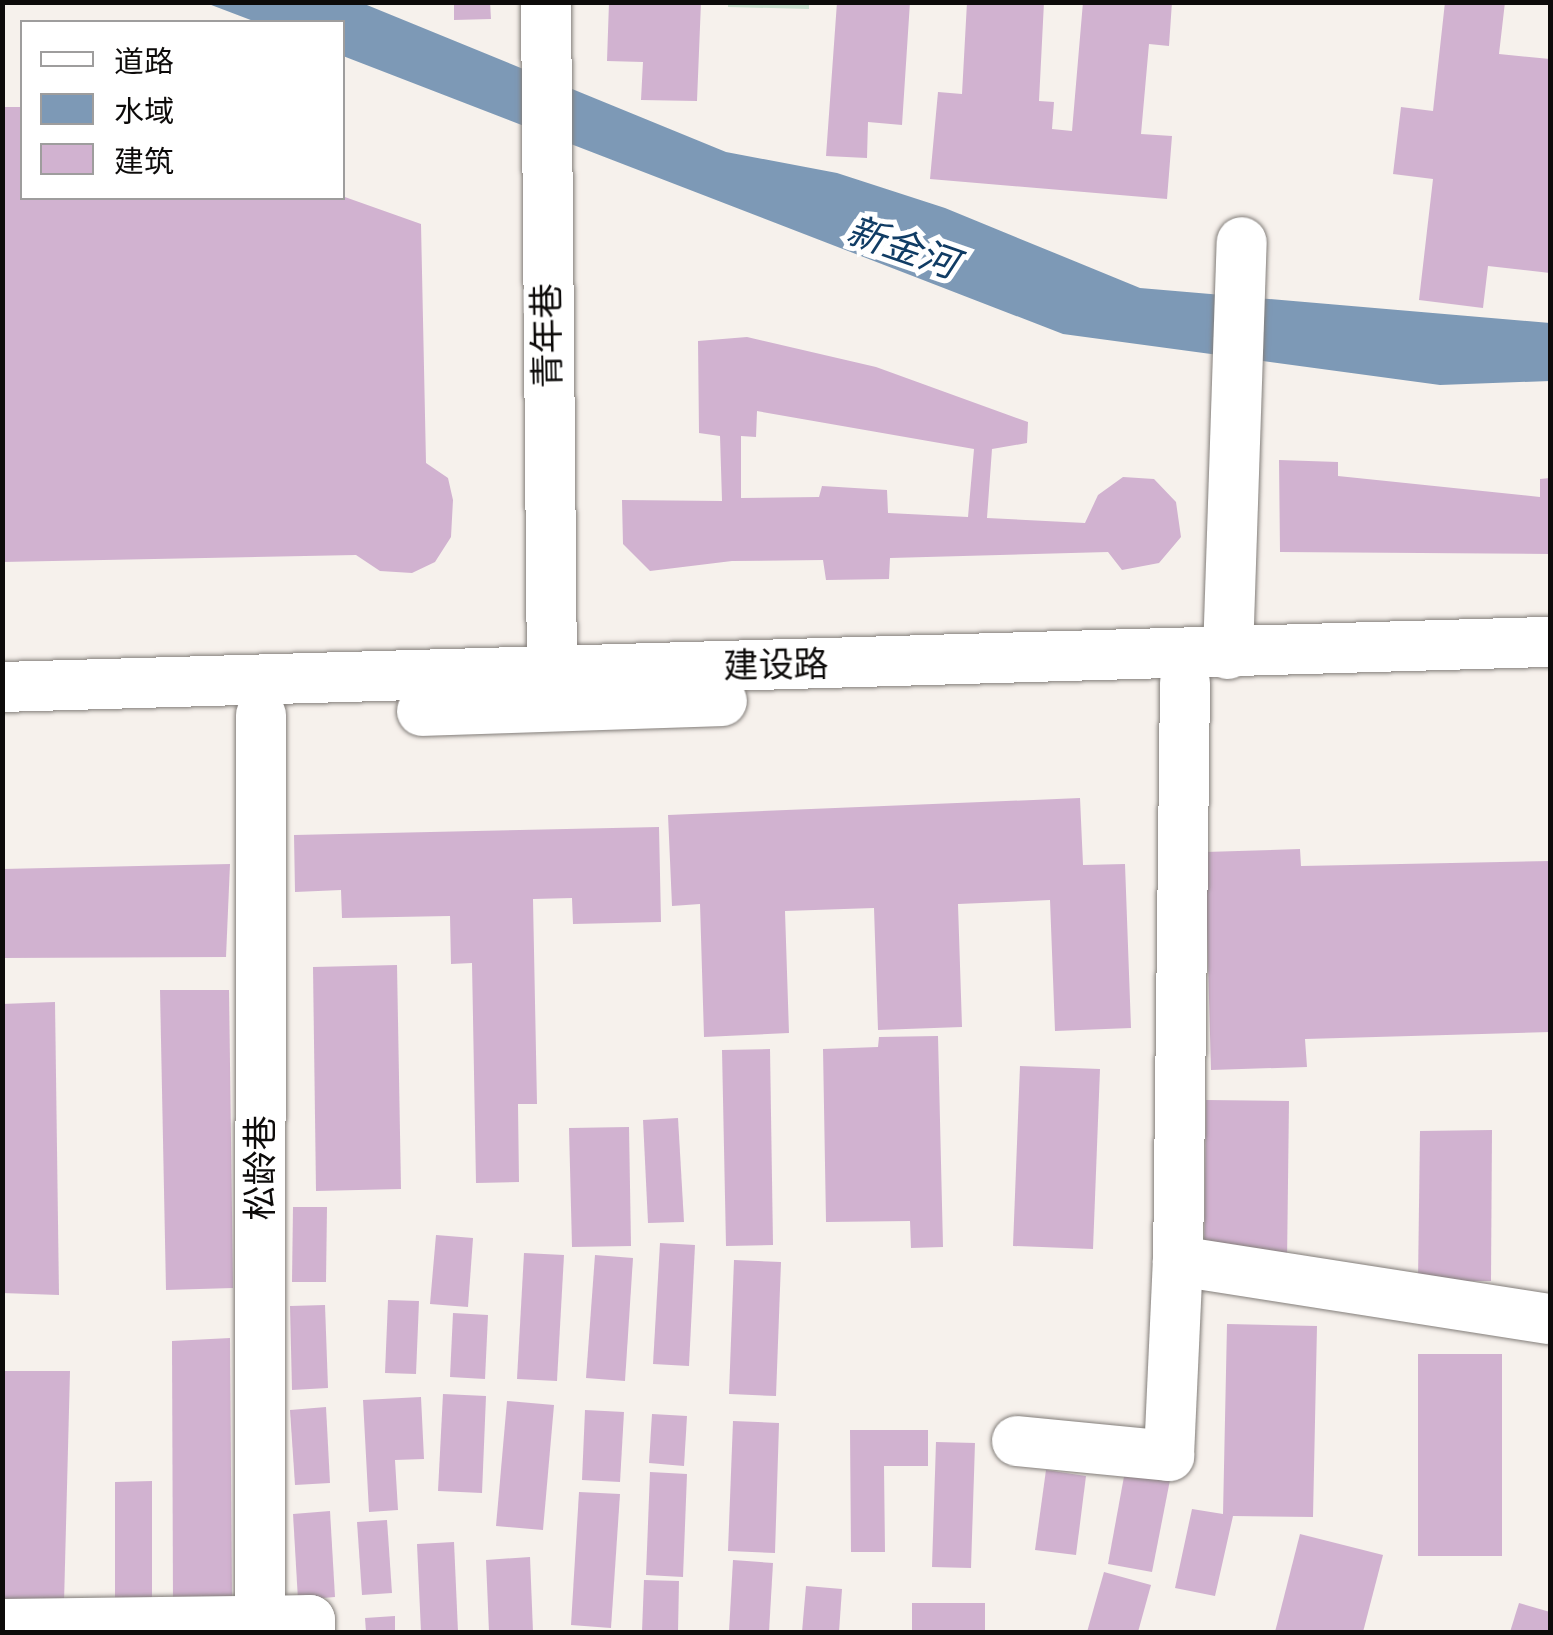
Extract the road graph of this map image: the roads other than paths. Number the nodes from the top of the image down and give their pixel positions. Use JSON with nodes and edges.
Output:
{"nodes":[{"id":1,"x":545,"y":26,"type":"edge"},
{"id":2,"x":1241,"y":262,"type":"dead end"},
{"id":3,"x":1550,"y":642,"type":"edge"},
{"id":4,"x":1228,"y":654,"type":"junction"},
{"id":5,"x":552,"y":670,"type":"junction"},
{"id":6,"x":1550,"y":672,"type":"edge"},
{"id":7,"x":1185,"y":683,"type":"junction"},
{"id":8,"x":2,"y":687,"type":"edge"},
{"id":9,"x":260,"y":715,"type":"junction"},
{"id":10,"x":2,"y":718,"type":"edge"},
{"id":11,"x":1178,"y":1262,"type":"junction"},
{"id":12,"x":1550,"y":1320,"type":"edge"},
{"id":13,"x":1017,"y":1441,"type":"dead end"},
{"id":14,"x":260,"y":1621,"type":"junction"},
{"id":15,"x":2,"y":1624,"type":"edge"},
{"id":16,"x":310,"y":1632,"type":"edge"}],
"edges":[{"from":1,"to":5,"type":"street","name":"青年巷"},
{"from":2,"to":4,"type":"street"},
{"from":3,"to":4,"type":"street","name":"建设路"},
{"from":4,"to":5,"type":"street","name":"建设路"},
{"from":5,"to":8,"type":"street","name":"建设路"},
{"from":6,"to":7,"type":"street","name":"建设路"},
{"from":7,"to":9,"type":"street","name":"建设路"},
{"from":7,"to":11,"type":"street"},
{"from":9,"to":10,"type":"street","name":"建设路"},
{"from":9,"to":14,"type":"street","name":"松龄巷"},
{"from":11,"to":12,"type":"street"},
{"from":11,"to":13,"type":"street"},
{"from":14,"to":15,"type":"street"},
{"from":14,"to":16,"type":"street"}]}
